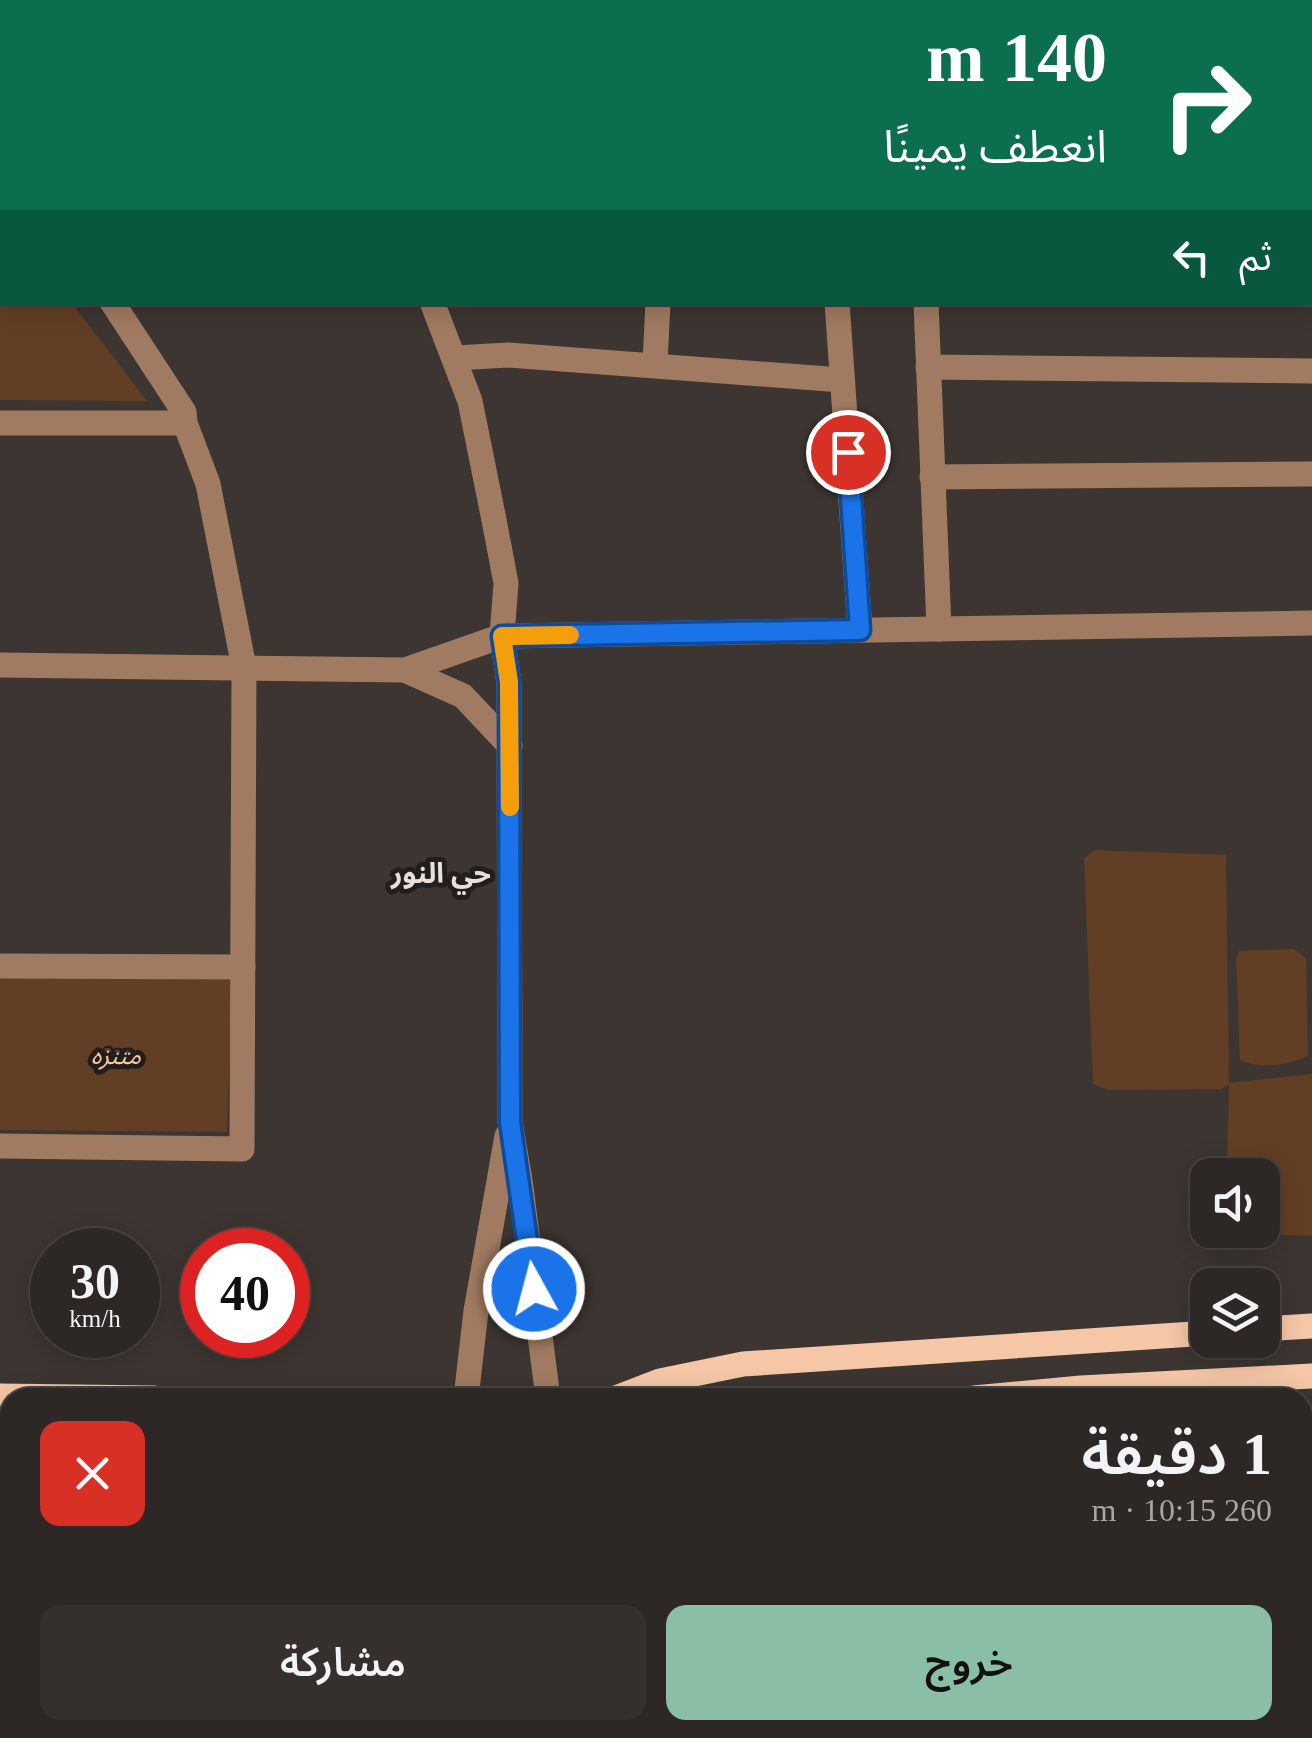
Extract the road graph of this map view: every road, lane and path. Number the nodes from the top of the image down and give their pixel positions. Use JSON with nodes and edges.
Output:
{"nodes":[{"id":1,"x":114,"y":305,"type":"edge"},
{"id":2,"x":433,"y":305,"type":"edge"},
{"id":3,"x":658,"y":305,"type":"edge"},
{"id":4,"x":837,"y":305,"type":"edge"},
{"id":5,"x":926,"y":305,"type":"edge"},
{"id":6,"x":455,"y":358,"type":"junction"},
{"id":7,"x":655,"y":364,"type":"junction"},
{"id":8,"x":928,"y":367,"type":"junction"},
{"id":9,"x":1312,"y":371,"type":"edge"},
{"id":10,"x":842,"y":380,"type":"junction"},
{"id":11,"x":0,"y":423,"type":"edge"},
{"id":12,"x":185,"y":423,"type":"junction"},
{"id":13,"x":1312,"y":474,"type":"edge"},
{"id":14,"x":932,"y":477,"type":"junction"},
{"id":15,"x":1312,"y":623,"type":"edge"},
{"id":16,"x":939,"y":629,"type":"junction"},
{"id":17,"x":860,"y":630,"type":"junction"},
{"id":18,"x":502,"y":636,"type":"junction"},
{"id":19,"x":0,"y":665,"type":"edge"},
{"id":20,"x":244,"y":667,"type":"junction"},
{"id":21,"x":405,"y":670,"type":"junction"},
{"id":22,"x":510,"y":746,"type":"junction"},
{"id":23,"x":0,"y":966,"type":"edge"},
{"id":24,"x":243,"y":967,"type":"junction"},
{"id":25,"x":510,"y":1122,"type":"junction"},
{"id":26,"x":0,"y":1146,"type":"edge"},
{"id":27,"x":1312,"y":1326,"type":"edge"},
{"id":28,"x":1280,"y":1328,"type":"edge"},
{"id":29,"x":1190,"y":1334,"type":"edge"},
{"id":30,"x":1312,"y":1376,"type":"edge"},
{"id":31,"x":467,"y":1388,"type":"edge"},
{"id":32,"x":547,"y":1388,"type":"edge"},
{"id":33,"x":642,"y":1388,"type":"edge"},
{"id":34,"x":1081,"y":1388,"type":"edge"}],
"edges":[{"from":1,"to":12,"type":"street"},
{"from":2,"to":6,"type":"street"},
{"from":3,"to":7,"type":"street"},
{"from":4,"to":10,"type":"street"},
{"from":5,"to":8,"type":"street"},
{"from":6,"to":7,"type":"street"},
{"from":6,"to":18,"type":"street"},
{"from":7,"to":10,"type":"street"},
{"from":8,"to":9,"type":"street"},
{"from":8,"to":14,"type":"street"},
{"from":10,"to":17,"type":"street"},
{"from":11,"to":12,"type":"street"},
{"from":12,"to":20,"type":"street"},
{"from":13,"to":14,"type":"street"},
{"from":14,"to":16,"type":"street"},
{"from":15,"to":16,"type":"street"},
{"from":16,"to":17,"type":"street"},
{"from":17,"to":18,"type":"street"},
{"from":18,"to":21,"type":"street"},
{"from":18,"to":22,"type":"street"},
{"from":19,"to":20,"type":"street"},
{"from":20,"to":21,"type":"street"},
{"from":20,"to":24,"type":"street"},
{"from":21,"to":22,"type":"street"},
{"from":22,"to":25,"type":"street"},
{"from":23,"to":24,"type":"street"},
{"from":24,"to":26,"type":"street"},
{"from":25,"to":31,"type":"street"},
{"from":25,"to":32,"type":"street"},
{"from":27,"to":28,"type":"main road"},
{"from":29,"to":33,"type":"main road"},
{"from":30,"to":34,"type":"main road"}]}
